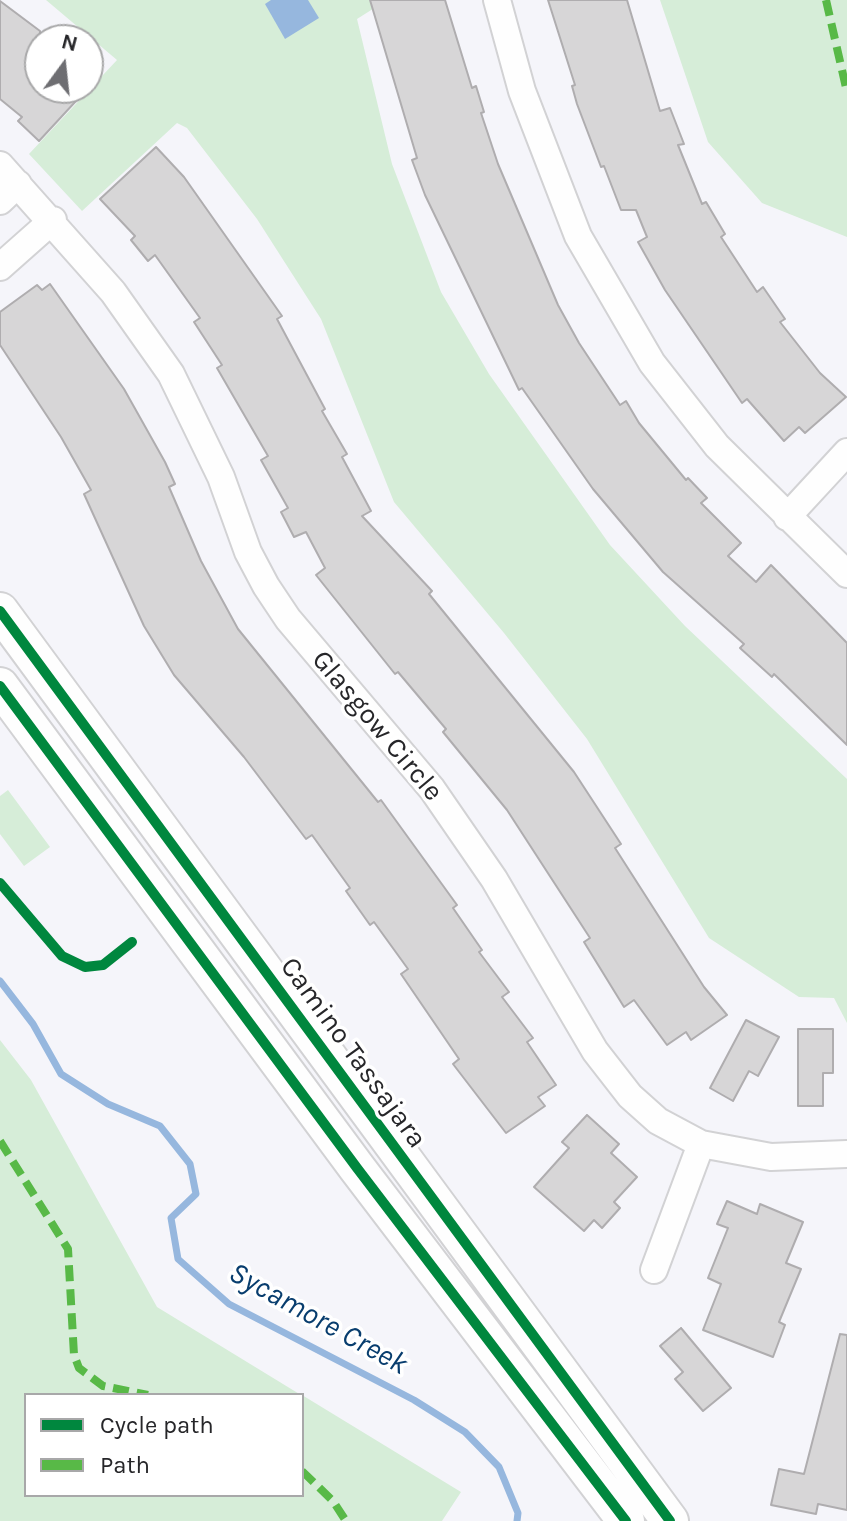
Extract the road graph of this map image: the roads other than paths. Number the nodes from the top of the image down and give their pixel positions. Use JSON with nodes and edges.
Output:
{"nodes":[{"id":1,"x":497,"y":0,"type":"edge"},
{"id":2,"x":0,"y":165,"type":"edge"},
{"id":3,"x":9,"y":192,"type":"edge"},
{"id":4,"x":53,"y":220,"type":"junction"},
{"id":5,"x":0,"y":267,"type":"edge"},
{"id":6,"x":847,"y":452,"type":"edge"},
{"id":7,"x":787,"y":517,"type":"junction"},
{"id":8,"x":847,"y":574,"type":"edge"},
{"id":9,"x":0,"y":611,"type":"edge"},
{"id":10,"x":0,"y":686,"type":"edge"},
{"id":11,"x":701,"y":1144,"type":"junction"},
{"id":12,"x":847,"y":1154,"type":"edge"},
{"id":13,"x":654,"y":1270,"type":"dead end"},
{"id":14,"x":626,"y":1521,"type":"edge"},
{"id":15,"x":670,"y":1521,"type":"edge"}],
"edges":[{"from":1,"to":7,"type":"street"},
{"from":2,"to":3,"type":"street","name":"Glasgow Circle"},
{"from":3,"to":4,"type":"street","name":"Glasgow Circle"},
{"from":4,"to":5,"type":"street"},
{"from":4,"to":11,"type":"street","name":"Glasgow Circle"},
{"from":6,"to":7,"type":"street"},
{"from":7,"to":8,"type":"street"},
{"from":9,"to":15,"type":"main road","name":"Camino Tassajara"},
{"from":10,"to":14,"type":"main road"},
{"from":11,"to":12,"type":"street","name":"Glasgow Circle"},
{"from":11,"to":13,"type":"street"}]}
